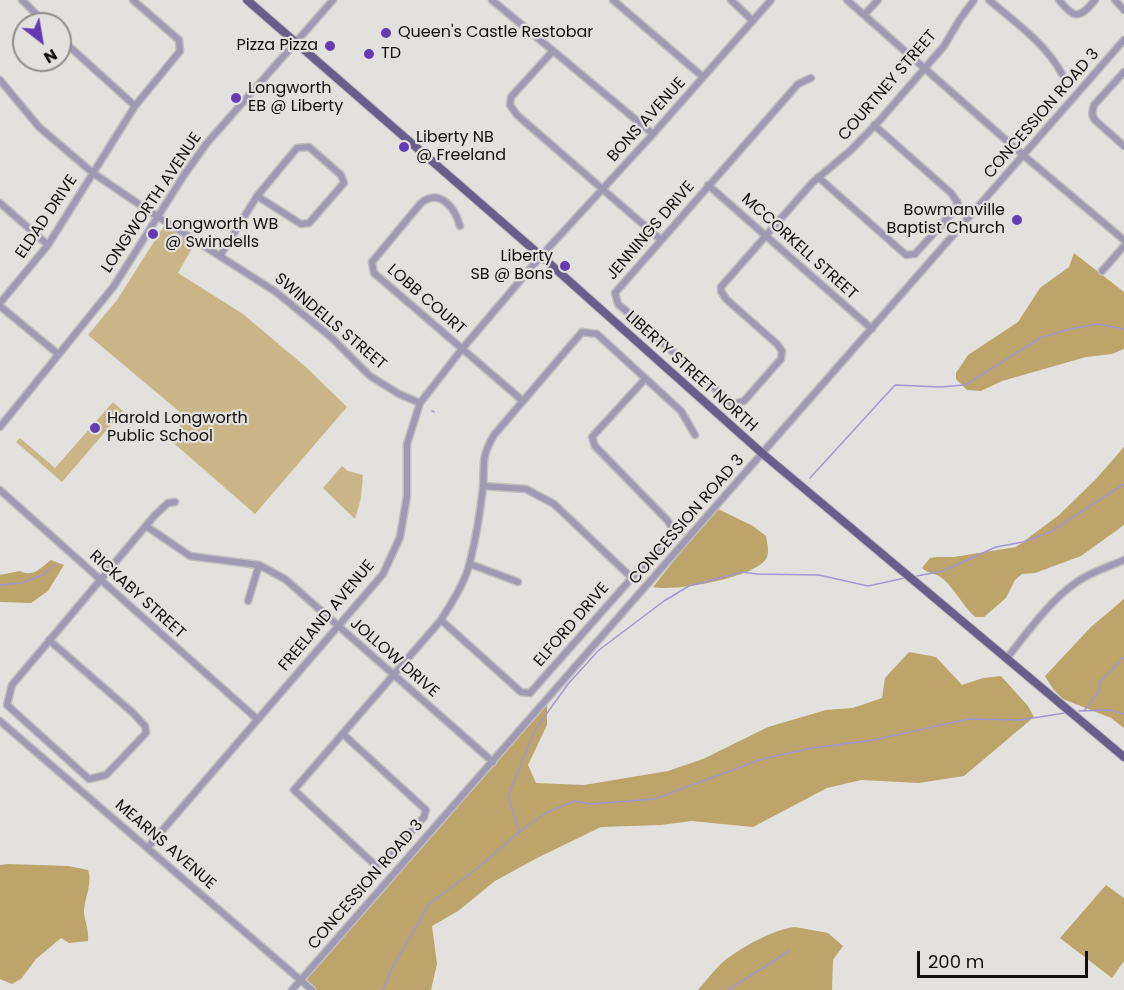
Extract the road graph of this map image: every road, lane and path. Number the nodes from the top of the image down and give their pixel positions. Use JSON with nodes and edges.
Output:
{"nodes":[{"id":1,"x":22,"y":0,"type":"edge"},
{"id":2,"x":133,"y":0,"type":"edge"},
{"id":3,"x":247,"y":0,"type":"edge"},
{"id":4,"x":333,"y":0,"type":"edge"},
{"id":5,"x":493,"y":0,"type":"edge"},
{"id":6,"x":613,"y":0,"type":"edge"},
{"id":7,"x":730,"y":0,"type":"edge"},
{"id":8,"x":771,"y":0,"type":"edge"},
{"id":9,"x":848,"y":0,"type":"edge"},
{"id":10,"x":878,"y":0,"type":"edge"},
{"id":11,"x":974,"y":0,"type":"edge"},
{"id":12,"x":989,"y":0,"type":"edge"},
{"id":13,"x":1059,"y":0,"type":"edge"},
{"id":14,"x":1095,"y":0,"type":"edge"},
{"id":15,"x":1115,"y":0,"type":"edge"},
{"id":16,"x":1124,"y":10,"type":"edge"},
{"id":17,"x":34,"y":12,"type":"edge"},
{"id":18,"x":864,"y":15,"type":"junction"},
{"id":19,"x":753,"y":21,"type":"junction"},
{"id":20,"x":1124,"y":40,"type":"edge"},
{"id":21,"x":296,"y":43,"type":"junction"},
{"id":22,"x":72,"y":49,"type":"edge"},
{"id":23,"x":552,"y":52,"type":"junction"},
{"id":24,"x":925,"y":68,"type":"junction"},
{"id":25,"x":1124,"y":72,"type":"edge"},
{"id":26,"x":1062,"y":74,"type":"dead end"},
{"id":27,"x":703,"y":77,"type":"junction"},
{"id":28,"x":811,"y":78,"type":"dead end"},
{"id":29,"x":0,"y":80,"type":"edge"},
{"id":30,"x":135,"y":106,"type":"junction"},
{"id":31,"x":874,"y":126,"type":"junction"},
{"id":32,"x":653,"y":134,"type":"junction"},
{"id":33,"x":1124,"y":146,"type":"edge"},
{"id":34,"x":1023,"y":155,"type":"junction"},
{"id":35,"x":93,"y":173,"type":"junction"},
{"id":36,"x":818,"y":177,"type":"junction"},
{"id":37,"x":708,"y":185,"type":"junction"},
{"id":38,"x":603,"y":188,"type":"junction"},
{"id":39,"x":257,"y":196,"type":"junction"},
{"id":40,"x":0,"y":203,"type":"edge"},
{"id":41,"x":157,"y":217,"type":"junction"},
{"id":42,"x":460,"y":226,"type":"dead end"},
{"id":43,"x":765,"y":235,"type":"junction"},
{"id":44,"x":660,"y":239,"type":"junction"},
{"id":45,"x":1124,"y":240,"type":"edge"},
{"id":46,"x":48,"y":245,"type":"junction"},
{"id":47,"x":1124,"y":246,"type":"edge"},
{"id":48,"x":220,"y":256,"type":"junction"},
{"id":49,"x":541,"y":256,"type":"junction"},
{"id":50,"x":1102,"y":271,"type":"dead end"},
{"id":51,"x":0,"y":304,"type":"edge"},
{"id":52,"x":872,"y":329,"type":"junction"},
{"id":53,"x":462,"y":349,"type":"junction"},
{"id":54,"x":58,"y":354,"type":"junction"},
{"id":55,"x":645,"y":379,"type":"junction"},
{"id":56,"x":523,"y":401,"type":"junction"},
{"id":57,"x":420,"y":403,"type":"junction"},
{"id":58,"x":0,"y":427,"type":"edge"},
{"id":59,"x":695,"y":435,"type":"dead end"},
{"id":60,"x":763,"y":454,"type":"junction"},
{"id":61,"x":483,"y":486,"type":"junction"},
{"id":62,"x":0,"y":490,"type":"edge"},
{"id":63,"x":175,"y":502,"type":"dead end"},
{"id":64,"x":146,"y":526,"type":"junction"},
{"id":65,"x":1124,"y":560,"type":"edge"},
{"id":66,"x":470,"y":564,"type":"junction"},
{"id":67,"x":259,"y":565,"type":"junction"},
{"id":68,"x":630,"y":577,"type":"junction"},
{"id":69,"x":99,"y":580,"type":"junction"},
{"id":70,"x":518,"y":582,"type":"dead end"},
{"id":71,"x":248,"y":601,"type":"dead end"},
{"id":72,"x":441,"y":620,"type":"junction"},
{"id":73,"x":337,"y":627,"type":"junction"},
{"id":74,"x":49,"y":640,"type":"junction"},
{"id":75,"x":1007,"y":658,"type":"junction"},
{"id":76,"x":393,"y":675,"type":"junction"},
{"id":77,"x":257,"y":720,"type":"junction"},
{"id":78,"x":0,"y":721,"type":"edge"},
{"id":79,"x":344,"y":735,"type":"junction"},
{"id":80,"x":1124,"y":757,"type":"edge"},
{"id":81,"x":493,"y":762,"type":"junction"},
{"id":82,"x":148,"y":847,"type":"junction"},
{"id":83,"x":301,"y":980,"type":"junction"},
{"id":84,"x":292,"y":990,"type":"edge"},
{"id":85,"x":312,"y":990,"type":"edge"}],
"edges":[{"from":1,"to":17,"type":"street"},
{"from":2,"to":30,"type":"street","name":"ELDAD DRIVE"},
{"from":3,"to":21,"type":"main road","name":"LIBERTY STREET NORTH"},
{"from":4,"to":21,"type":"street","name":"LONGWORTH AVENUE"},
{"from":5,"to":23,"type":"street"},
{"from":6,"to":27,"type":"street"},
{"from":7,"to":19,"type":"street"},
{"from":8,"to":19,"type":"street","name":"BONS AVENUE"},
{"from":9,"to":18,"type":"street"},
{"from":10,"to":18,"type":"street"},
{"from":11,"to":24,"type":"street","name":"COURTNEY STREET"},
{"from":12,"to":26,"type":"street"},
{"from":13,"to":14,"type":"street"},
{"from":15,"to":16,"type":"street"},
{"from":18,"to":24,"type":"street"},
{"from":19,"to":27,"type":"street","name":"BONS AVENUE"},
{"from":20,"to":34,"type":"street","name":"CONCESSION ROAD 3"},
{"from":21,"to":41,"type":"street","name":"LONGWORTH AVENUE"},
{"from":21,"to":49,"type":"main road","name":"LIBERTY STREET NORTH"},
{"from":22,"to":30,"type":"street"},
{"from":23,"to":32,"type":"street"},
{"from":23,"to":38,"type":"street"},
{"from":24,"to":31,"type":"street","name":"COURTNEY STREET"},
{"from":24,"to":34,"type":"street"},
{"from":25,"to":33,"type":"street"},
{"from":27,"to":32,"type":"street","name":"BONS AVENUE"},
{"from":28,"to":37,"type":"street","name":"JENNINGS DRIVE"},
{"from":29,"to":35,"type":"street","name":"SWINDELLS STREET"},
{"from":30,"to":35,"type":"street","name":"ELDAD DRIVE"},
{"from":31,"to":36,"type":"street","name":"COURTNEY STREET"},
{"from":31,"to":36,"type":"street"},
{"from":32,"to":38,"type":"street","name":"BONS AVENUE"},
{"from":34,"to":45,"type":"street"},
{"from":34,"to":52,"type":"street","name":"CONCESSION ROAD 3"},
{"from":35,"to":41,"type":"street","name":"SWINDELLS STREET"},
{"from":35,"to":46,"type":"street","name":"ELDAD DRIVE"},
{"from":36,"to":43,"type":"street","name":"COURTNEY STREET"},
{"from":37,"to":43,"type":"street","name":"MCCORKELL STREET"},
{"from":37,"to":44,"type":"street","name":"JENNINGS DRIVE"},
{"from":38,"to":44,"type":"street"},
{"from":38,"to":49,"type":"street","name":"BONS AVENUE"},
{"from":39,"to":39,"type":"street"},
{"from":39,"to":48,"type":"street"},
{"from":40,"to":46,"type":"street"},
{"from":41,"to":48,"type":"street","name":"SWINDELLS STREET"},
{"from":41,"to":54,"type":"street","name":"LONGWORTH AVENUE"},
{"from":42,"to":53,"type":"street","name":"LOBB COURT"},
{"from":43,"to":44,"type":"street","name":"JENNINGS DRIVE"},
{"from":43,"to":52,"type":"street","name":"MCCORKELL STREET"},
{"from":46,"to":51,"type":"street","name":"ELDAD DRIVE"},
{"from":47,"to":50,"type":"street"},
{"from":48,"to":57,"type":"street","name":"SWINDELLS STREET"},
{"from":49,"to":53,"type":"street","name":"FREELAND AVENUE"},
{"from":49,"to":60,"type":"main road","name":"LIBERTY STREET NORTH"},
{"from":51,"to":54,"type":"street"},
{"from":52,"to":60,"type":"street","name":"CONCESSION ROAD 3"},
{"from":53,"to":56,"type":"street"},
{"from":53,"to":57,"type":"street","name":"FREELAND AVENUE"},
{"from":54,"to":58,"type":"street","name":"LONGWORTH AVENUE"},
{"from":55,"to":56,"type":"street"},
{"from":55,"to":59,"type":"street"},
{"from":55,"to":68,"type":"street","name":"ELFORD DRIVE"},
{"from":56,"to":61,"type":"street"},
{"from":57,"to":73,"type":"street","name":"FREELAND AVENUE"},
{"from":60,"to":75,"type":"main road","name":"LIBERTY STREET NORTH"},
{"from":60,"to":81,"type":"street","name":"CONCESSION ROAD 3"},
{"from":61,"to":66,"type":"street"},
{"from":61,"to":68,"type":"street"},
{"from":62,"to":69,"type":"street","name":"RICKABY STREET"},
{"from":63,"to":64,"type":"street"},
{"from":64,"to":67,"type":"street","name":"JOLLOW DRIVE"},
{"from":64,"to":69,"type":"street"},
{"from":65,"to":75,"type":"street"},
{"from":66,"to":70,"type":"street"},
{"from":66,"to":72,"type":"street"},
{"from":67,"to":71,"type":"street"},
{"from":67,"to":73,"type":"street","name":"JOLLOW DRIVE"},
{"from":68,"to":72,"type":"street","name":"ELFORD DRIVE"},
{"from":69,"to":74,"type":"street"},
{"from":69,"to":77,"type":"street","name":"RICKABY STREET"},
{"from":72,"to":76,"type":"street"},
{"from":73,"to":76,"type":"street","name":"JOLLOW DRIVE"},
{"from":73,"to":77,"type":"street","name":"FREELAND AVENUE"},
{"from":74,"to":74,"type":"street"},
{"from":75,"to":80,"type":"main road","name":"LIBERTY STREET NORTH"},
{"from":76,"to":79,"type":"street"},
{"from":76,"to":81,"type":"street","name":"JOLLOW DRIVE"},
{"from":77,"to":82,"type":"street","name":"FREELAND AVENUE"},
{"from":78,"to":82,"type":"street","name":"MEARNS AVENUE"},
{"from":79,"to":79,"type":"street"},
{"from":81,"to":83,"type":"street","name":"CONCESSION ROAD 3"},
{"from":82,"to":83,"type":"street","name":"MEARNS AVENUE"},
{"from":83,"to":84,"type":"street","name":"CONCESSION ROAD 3"},
{"from":83,"to":85,"type":"street","name":"MEARNS AVENUE"}]}
